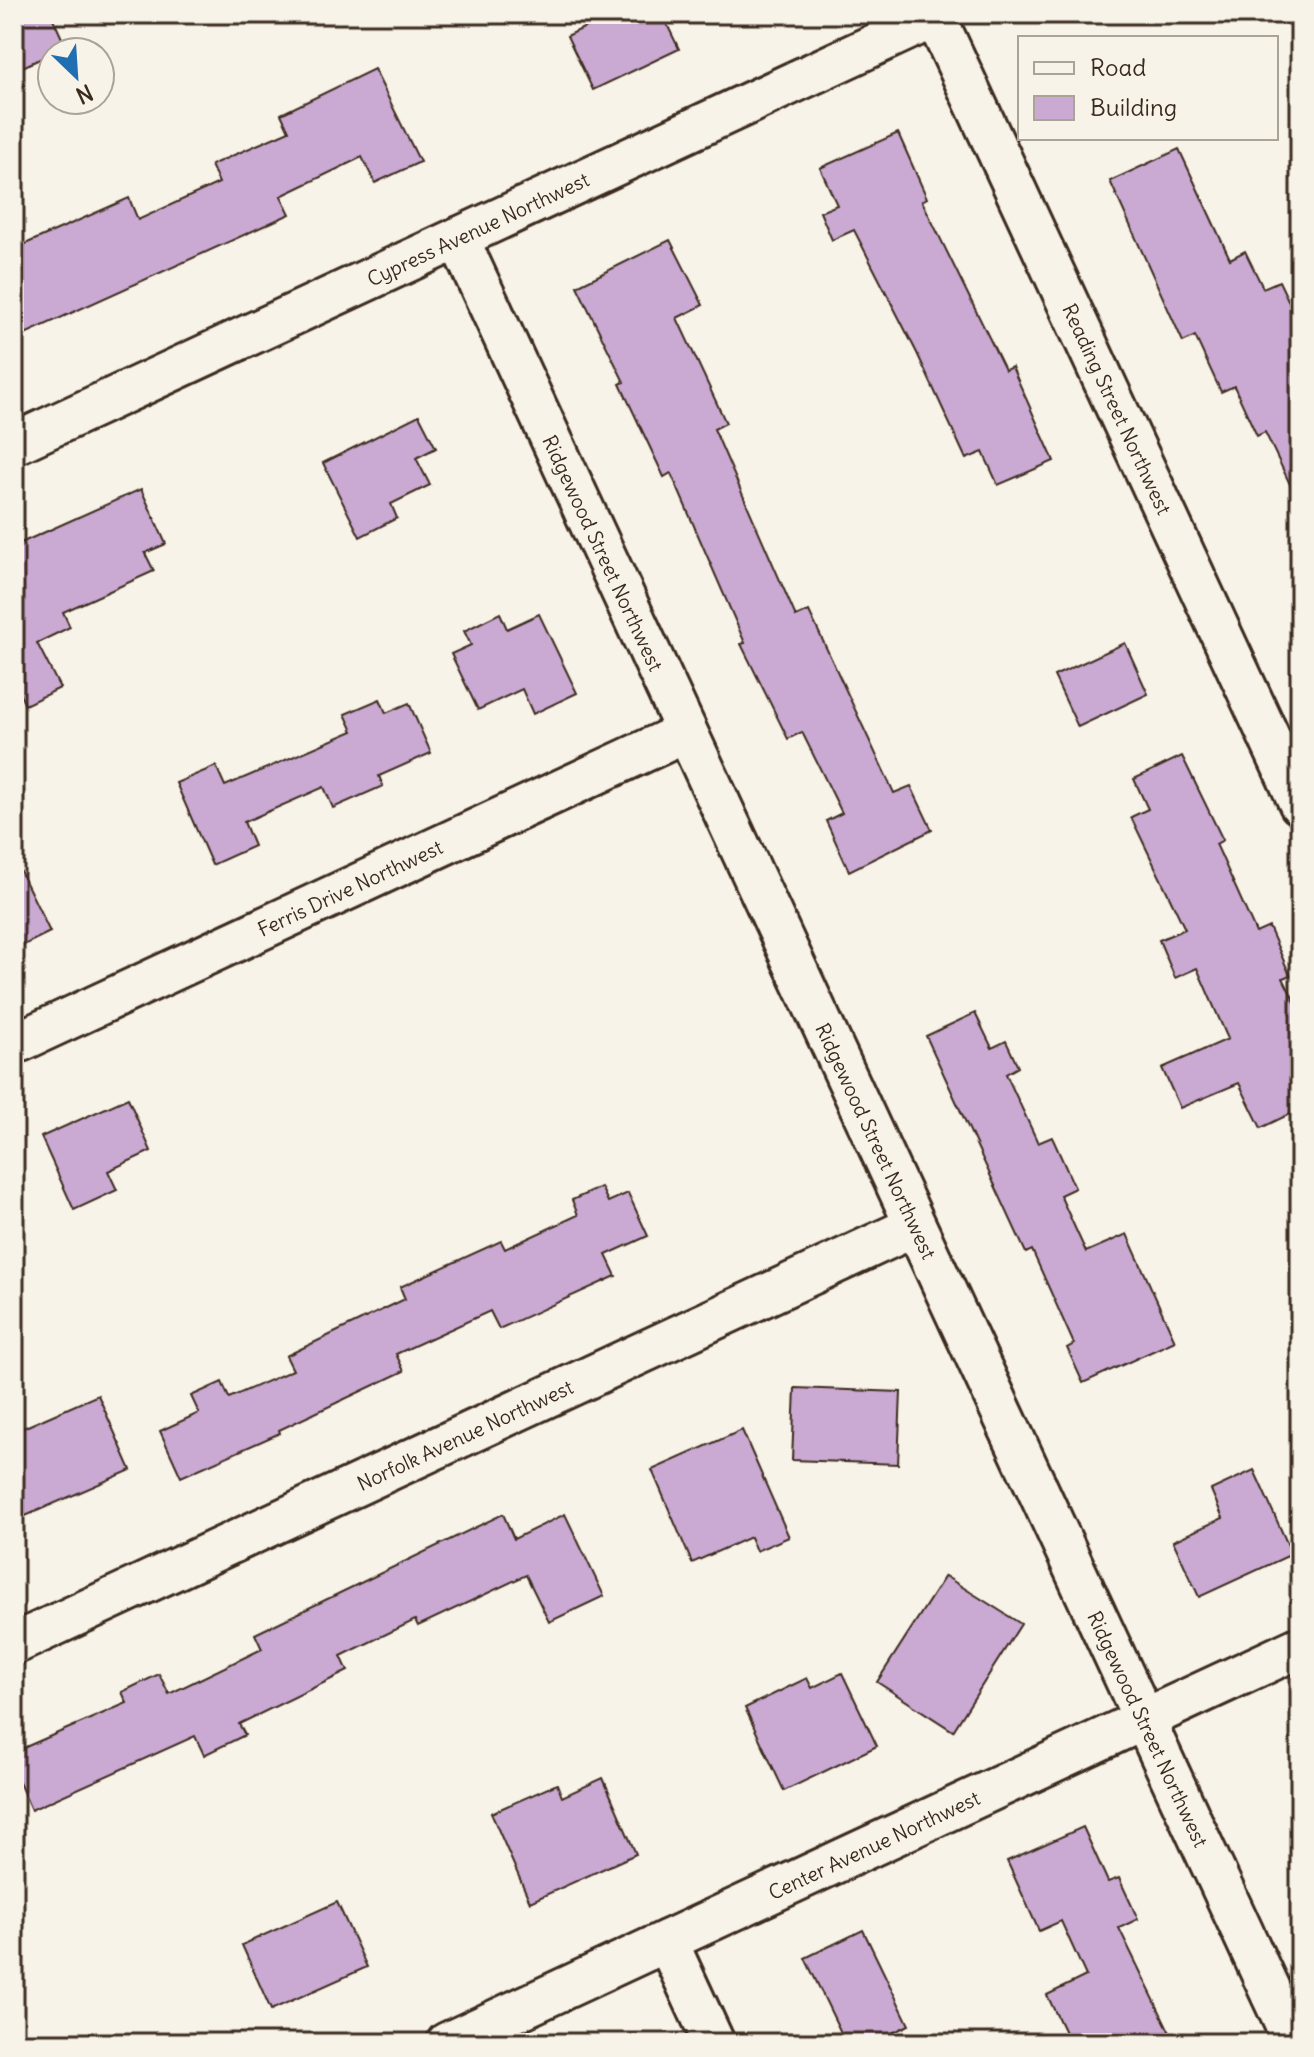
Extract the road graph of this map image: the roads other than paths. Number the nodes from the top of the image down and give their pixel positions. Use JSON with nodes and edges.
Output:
{"nodes":[{"id":1,"x":937,"y":15,"type":"edge"},
{"id":2,"x":458,"y":238,"type":"junction"},
{"id":3,"x":14,"y":444,"type":"edge"},
{"id":4,"x":686,"y":732,"type":"junction"},
{"id":5,"x":1300,"y":804,"type":"edge"},
{"id":6,"x":14,"y":1044,"type":"edge"},
{"id":7,"x":915,"y":1226,"type":"junction"},
{"id":8,"x":14,"y":1644,"type":"edge"},
{"id":9,"x":1300,"y":1647,"type":"edge"},
{"id":10,"x":1144,"y":1719,"type":"junction"},
{"id":11,"x":667,"y":1941,"type":"junction"},
{"id":12,"x":447,"y":2043,"type":"edge"},
{"id":13,"x":714,"y":2043,"type":"edge"},
{"id":14,"x":1294,"y":2043,"type":"edge"}],
"edges":[{"from":1,"to":2,"type":"street","name":"Cypress Avenue Northwest"},
{"from":1,"to":5,"type":"street","name":"Reading Street Northwest"},
{"from":2,"to":3,"type":"street","name":"Cypress Avenue Northwest"},
{"from":2,"to":4,"type":"street","name":"Ridgewood Street Northwest"},
{"from":4,"to":6,"type":"street","name":"Ferris Drive Northwest"},
{"from":4,"to":7,"type":"street","name":"Ridgewood Street Northwest"},
{"from":7,"to":8,"type":"street","name":"Norfolk Avenue Northwest"},
{"from":7,"to":10,"type":"street","name":"Ridgewood Street Northwest"},
{"from":9,"to":10,"type":"street","name":"Center Avenue Northwest"},
{"from":10,"to":11,"type":"street","name":"Center Avenue Northwest"},
{"from":10,"to":14,"type":"street","name":"Ridgewood Street Northwest"},
{"from":11,"to":12,"type":"street","name":"Center Avenue Northwest"},
{"from":11,"to":13,"type":"street"}]}
